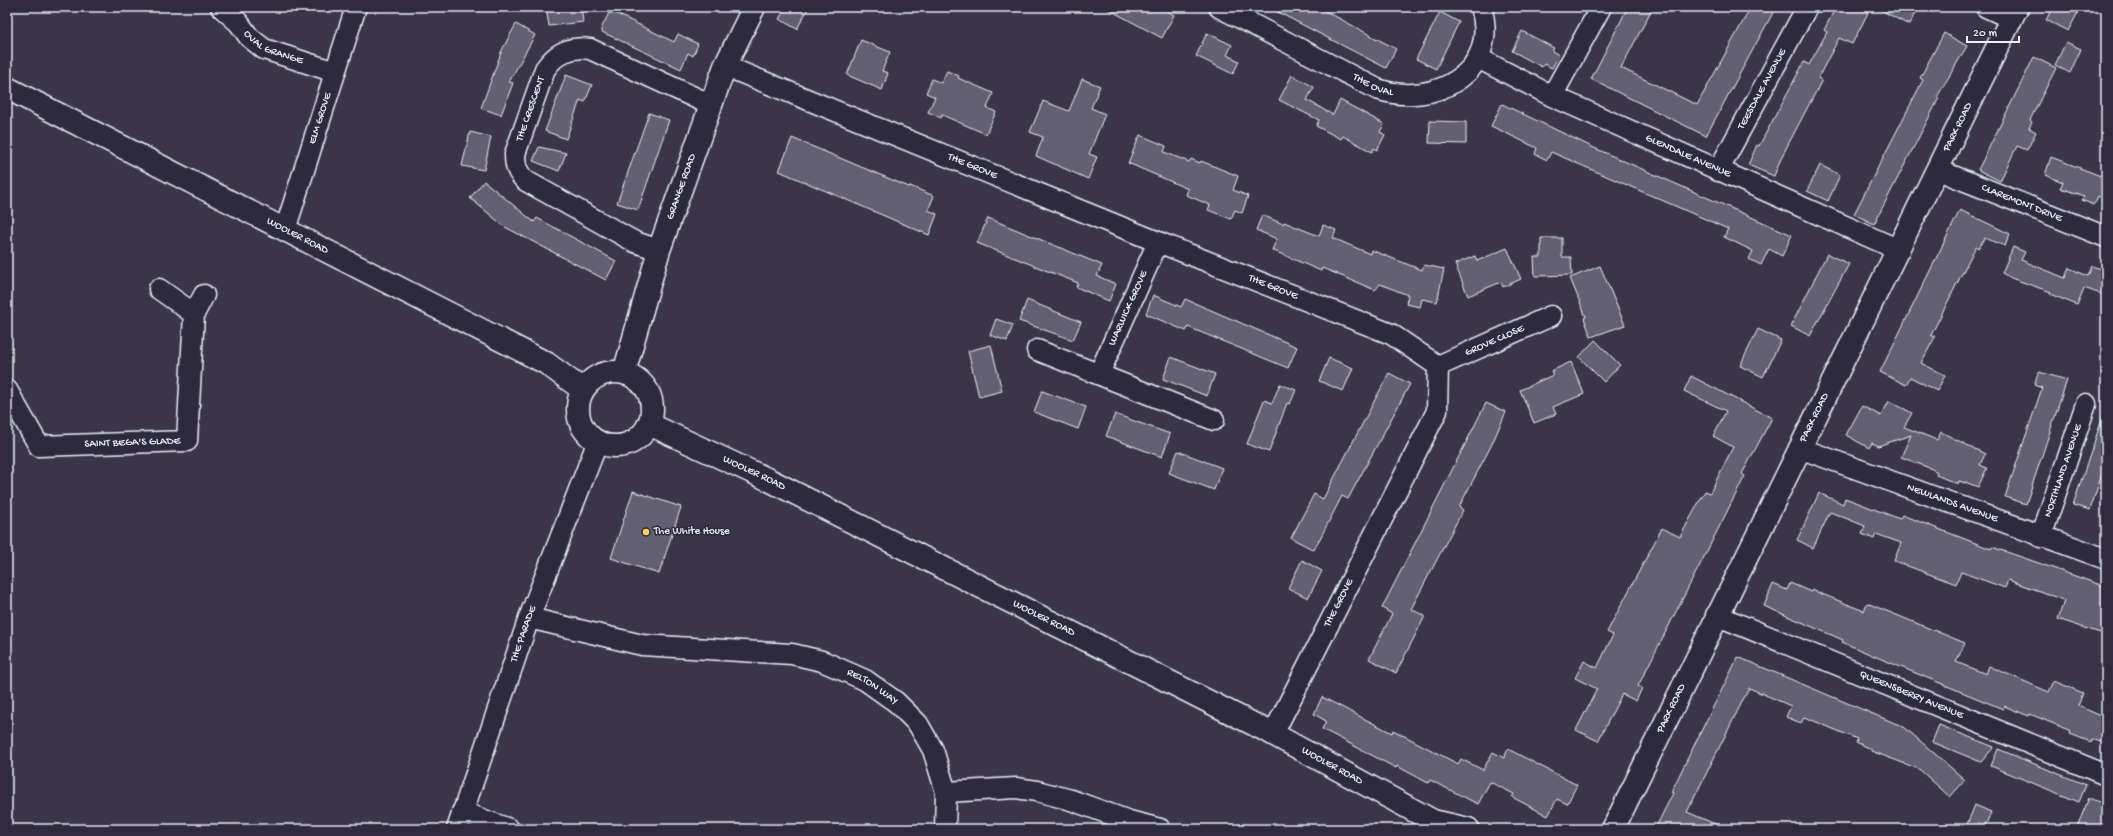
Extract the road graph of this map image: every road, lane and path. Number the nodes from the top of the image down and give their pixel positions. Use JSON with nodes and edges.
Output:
{"nodes":[{"id":1,"x":221,"y":7,"type":"edge"},
{"id":2,"x":356,"y":7,"type":"edge"},
{"id":3,"x":754,"y":7,"type":"edge"},
{"id":4,"x":1219,"y":7,"type":"edge"},
{"id":5,"x":1481,"y":7,"type":"edge"},
{"id":6,"x":1601,"y":7,"type":"edge"},
{"id":7,"x":1807,"y":7,"type":"edge"},
{"id":8,"x":1986,"y":7,"type":"edge"},
{"id":9,"x":2014,"y":13,"type":"edge"},
{"id":10,"x":1478,"y":58,"type":"junction"},
{"id":11,"x":725,"y":66,"type":"junction"},
{"id":12,"x":336,"y":72,"type":"junction"},
{"id":13,"x":7,"y":88,"type":"edge"},
{"id":14,"x":1552,"y":96,"type":"junction"},
{"id":15,"x":711,"y":105,"type":"junction"},
{"id":16,"x":1938,"y":170,"type":"junction"},
{"id":17,"x":1718,"y":171,"type":"junction"},
{"id":18,"x":285,"y":230,"type":"junction"},
{"id":19,"x":2106,"y":237,"type":"edge"},
{"id":20,"x":1158,"y":242,"type":"junction"},
{"id":21,"x":659,"y":250,"type":"junction"},
{"id":22,"x":1899,"y":250,"type":"junction"},
{"id":23,"x":159,"y":288,"type":"dead end"},
{"id":24,"x":204,"y":295,"type":"dead end"},
{"id":25,"x":194,"y":314,"type":"junction"},
{"id":26,"x":1551,"y":316,"type":"dead end"},
{"id":27,"x":1037,"y":350,"type":"dead end"},
{"id":28,"x":1438,"y":366,"type":"junction"},
{"id":29,"x":624,"y":373,"type":"junction"},
{"id":30,"x":1099,"y":374,"type":"junction"},
{"id":31,"x":7,"y":390,"type":"edge"},
{"id":32,"x":583,"y":390,"type":"junction"},
{"id":33,"x":2086,"y":404,"type":"dead end"},
{"id":34,"x":1214,"y":420,"type":"dead end"},
{"id":35,"x":649,"y":424,"type":"junction"},
{"id":36,"x":598,"y":441,"type":"junction"},
{"id":37,"x":1799,"y":448,"type":"junction"},
{"id":38,"x":2041,"y":537,"type":"junction"},
{"id":39,"x":2106,"y":559,"type":"edge"},
{"id":40,"x":1716,"y":614,"type":"junction"},
{"id":41,"x":529,"y":618,"type":"junction"},
{"id":42,"x":1273,"y":734,"type":"junction"},
{"id":43,"x":2106,"y":775,"type":"edge"},
{"id":44,"x":946,"y":792,"type":"junction"},
{"id":45,"x":459,"y":820,"type":"edge"},
{"id":46,"x":1431,"y":825,"type":"edge"},
{"id":47,"x":508,"y":829,"type":"edge"},
{"id":48,"x":945,"y":829,"type":"edge"},
{"id":49,"x":1160,"y":829,"type":"edge"},
{"id":50,"x":1468,"y":829,"type":"edge"},
{"id":51,"x":1613,"y":829,"type":"edge"}],
"edges":[{"from":1,"to":12,"type":"street","name":"OVAL GRANGE"},
{"from":2,"to":12,"type":"street","name":"ELM GROVE"},
{"from":3,"to":11,"type":"street","name":"GRANGE ROAD"},
{"from":4,"to":10,"type":"street","name":"THE OVAL"},
{"from":5,"to":10,"type":"street","name":"THE OVAL"},
{"from":6,"to":14,"type":"street"},
{"from":7,"to":17,"type":"street","name":"TEESDALE AVENUE"},
{"from":8,"to":9,"type":"street"},
{"from":9,"to":16,"type":"street","name":"PARK ROAD"},
{"from":10,"to":14,"type":"street","name":"GLENDALE AVENUE"},
{"from":11,"to":15,"type":"street","name":"GRANGE ROAD"},
{"from":11,"to":20,"type":"street","name":"THE GROVE"},
{"from":12,"to":18,"type":"street","name":"ELM GROVE"},
{"from":13,"to":18,"type":"street","name":"WOOLER ROAD"},
{"from":14,"to":17,"type":"street","name":"GLENDALE AVENUE"},
{"from":15,"to":21,"type":"street","name":"GRANGE ROAD"},
{"from":15,"to":21,"type":"street","name":"THE CRESCENT"},
{"from":16,"to":19,"type":"street","name":"CLAREMONT DRIVE"},
{"from":16,"to":22,"type":"street","name":"PARK ROAD"},
{"from":17,"to":22,"type":"street","name":"GLENDALE AVENUE"},
{"from":18,"to":32,"type":"street","name":"WOOLER ROAD"},
{"from":20,"to":28,"type":"street","name":"THE GROVE"},
{"from":20,"to":30,"type":"street","name":"WARWICK GROVE"},
{"from":21,"to":29,"type":"street","name":"GRANGE ROAD"},
{"from":22,"to":37,"type":"street","name":"PARK ROAD"},
{"from":23,"to":25,"type":"street"},
{"from":24,"to":25,"type":"street","name":"SAINT BEGA'S GLADE"},
{"from":25,"to":31,"type":"street","name":"SAINT BEGA'S GLADE"},
{"from":26,"to":28,"type":"street","name":"GROVE CLOSE"},
{"from":27,"to":30,"type":"street"},
{"from":28,"to":42,"type":"street","name":"THE GROVE"},
{"from":29,"to":32,"type":"street"},
{"from":29,"to":35,"type":"street"},
{"from":30,"to":34,"type":"street"},
{"from":32,"to":36,"type":"street"},
{"from":33,"to":38,"type":"street","name":"NORTHLAND AVENUE"},
{"from":35,"to":36,"type":"street"},
{"from":35,"to":42,"type":"street","name":"WOOLER ROAD"},
{"from":36,"to":41,"type":"street","name":"THE PARADE"},
{"from":37,"to":38,"type":"street","name":"NEWLANDS AVENUE"},
{"from":37,"to":40,"type":"street","name":"PARK ROAD"},
{"from":38,"to":39,"type":"street","name":"NEWLANDS AVENUE"},
{"from":40,"to":43,"type":"street","name":"QUEENSBERRY AVENUE"},
{"from":40,"to":51,"type":"street","name":"PARK ROAD"},
{"from":41,"to":44,"type":"street","name":"RELTON WAY"},
{"from":41,"to":45,"type":"street","name":"THE PARADE"},
{"from":42,"to":46,"type":"street","name":"WOOLER ROAD"},
{"from":44,"to":48,"type":"street","name":"RELTON WAY"},
{"from":44,"to":49,"type":"street"},
{"from":45,"to":47,"type":"street"},
{"from":46,"to":50,"type":"street","name":"WOOLER ROAD"}]}
